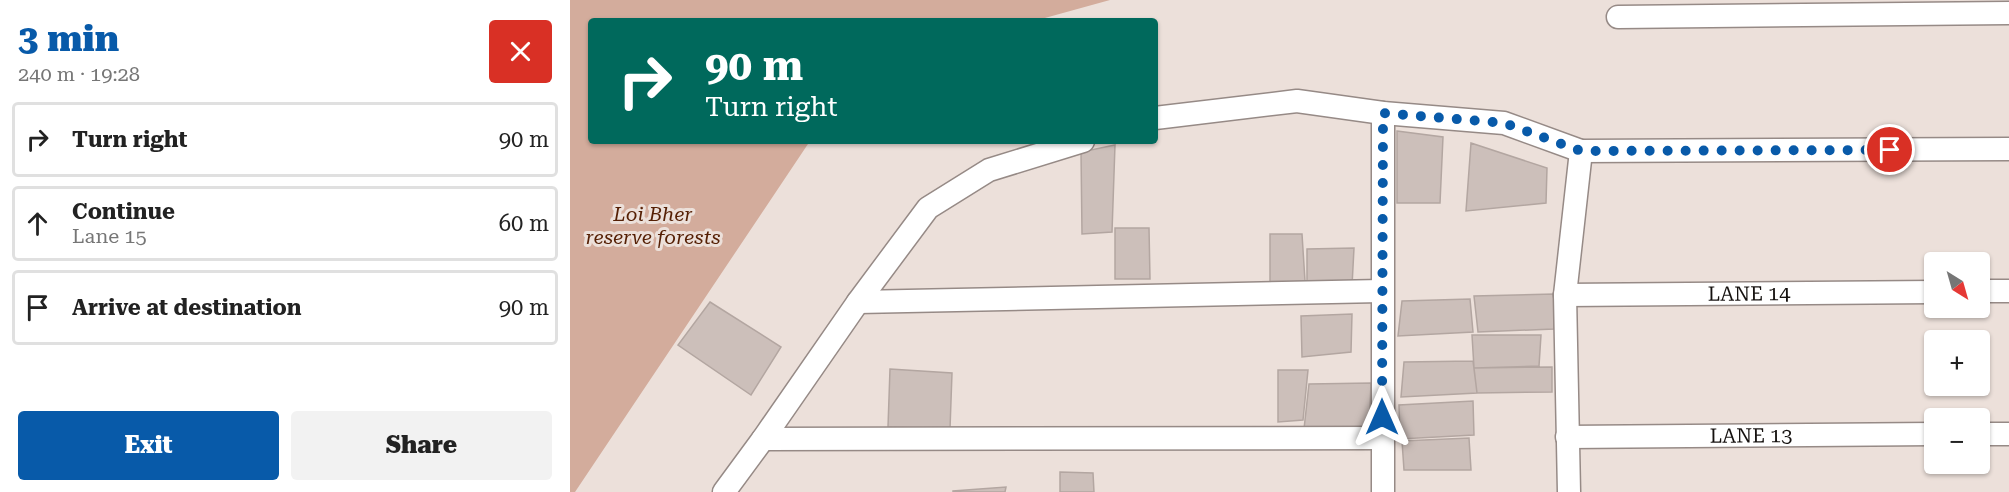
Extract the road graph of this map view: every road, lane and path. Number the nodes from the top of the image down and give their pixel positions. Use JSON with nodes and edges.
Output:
{"nodes":[{"id":1,"x":2009,"y":13,"type":"edge"},
{"id":2,"x":1618,"y":17,"type":"dead end"},
{"id":3,"x":1383,"y":113,"type":"junction"},
{"id":4,"x":1158,"y":118,"type":"edge"},
{"id":5,"x":1073,"y":144,"type":"edge"},
{"id":6,"x":2009,"y":149,"type":"edge"},
{"id":7,"x":1581,"y":151,"type":"junction"},
{"id":8,"x":1382,"y":291,"type":"junction"},
{"id":9,"x":1990,"y":291,"type":"edge"},
{"id":10,"x":2009,"y":291,"type":"edge"},
{"id":11,"x":1924,"y":292,"type":"edge"},
{"id":12,"x":1565,"y":295,"type":"junction"},
{"id":13,"x":858,"y":302,"type":"junction"},
{"id":14,"x":1990,"y":434,"type":"edge"},
{"id":15,"x":2009,"y":434,"type":"edge"},
{"id":16,"x":1924,"y":435,"type":"edge"},
{"id":17,"x":1568,"y":437,"type":"junction"},
{"id":18,"x":1383,"y":438,"type":"junction"},
{"id":19,"x":763,"y":439,"type":"junction"},
{"id":20,"x":724,"y":492,"type":"edge"},
{"id":21,"x":1383,"y":492,"type":"edge"},
{"id":22,"x":1569,"y":492,"type":"edge"}],
"edges":[{"from":1,"to":2,"type":"street"},
{"from":3,"to":4,"type":"street"},
{"from":3,"to":7,"type":"street"},
{"from":3,"to":8,"type":"street"},
{"from":5,"to":13,"type":"street"},
{"from":6,"to":7,"type":"street"},
{"from":7,"to":12,"type":"street"},
{"from":8,"to":13,"type":"street"},
{"from":8,"to":18,"type":"street"},
{"from":9,"to":10,"type":"street"},
{"from":11,"to":12,"type":"street","name":"LANE 14"},
{"from":12,"to":17,"type":"street"},
{"from":13,"to":19,"type":"street"},
{"from":14,"to":15,"type":"street"},
{"from":16,"to":17,"type":"street","name":"LANE 13"},
{"from":17,"to":22,"type":"street"},
{"from":18,"to":19,"type":"street"},
{"from":18,"to":21,"type":"street"},
{"from":19,"to":20,"type":"street"}]}
